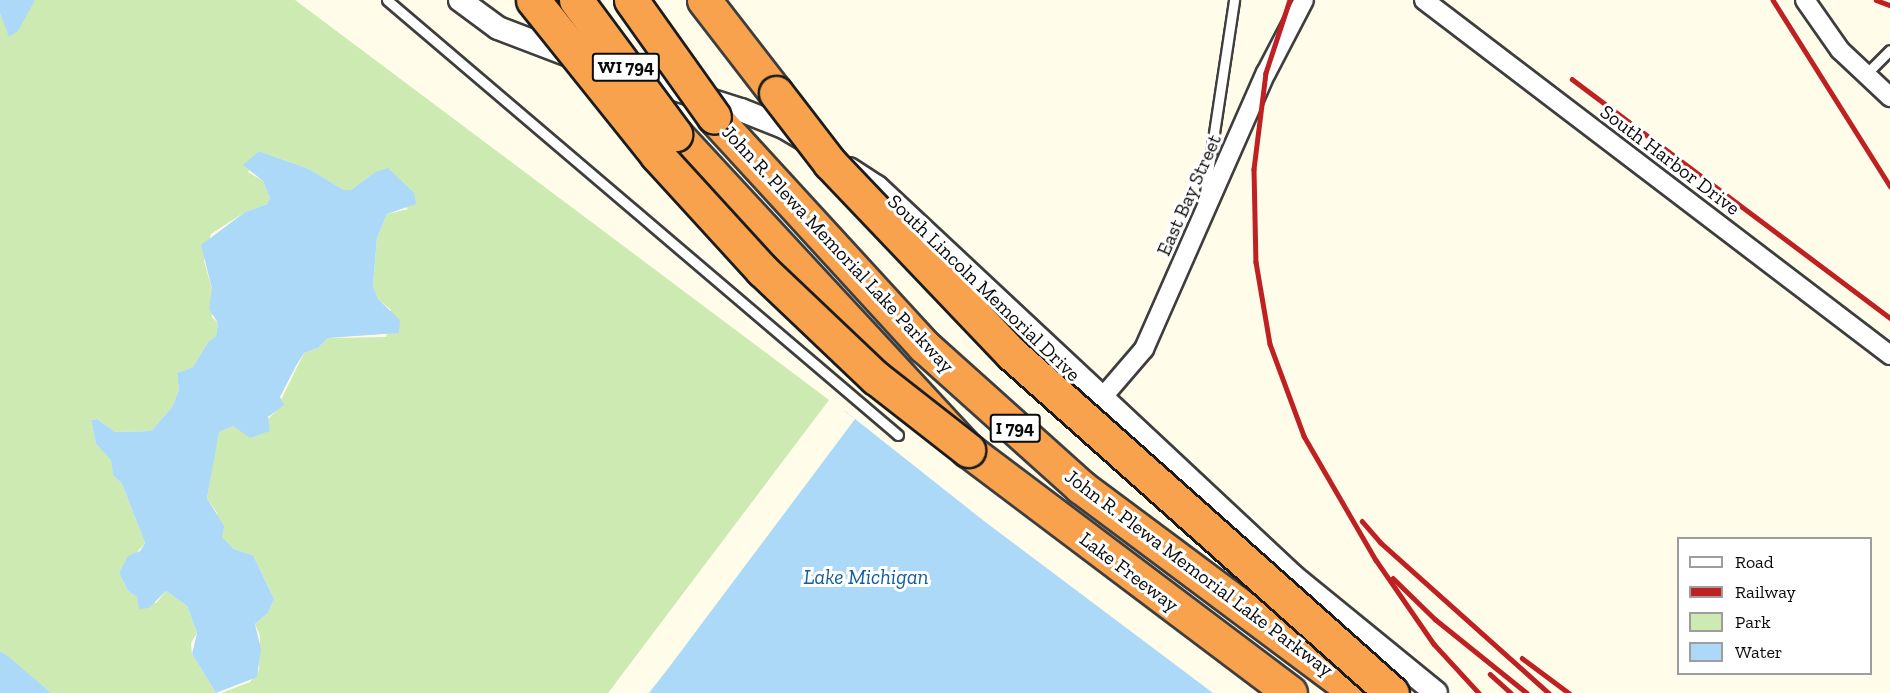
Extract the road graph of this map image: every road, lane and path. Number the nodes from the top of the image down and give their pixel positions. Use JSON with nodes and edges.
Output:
{"nodes":[{"id":1,"x":387,"y":0,"type":"edge"},
{"id":2,"x":460,"y":0,"type":"edge"},
{"id":3,"x":533,"y":0,"type":"edge"},
{"id":4,"x":576,"y":0,"type":"edge"},
{"id":5,"x":631,"y":0,"type":"edge"},
{"id":6,"x":704,"y":0,"type":"edge"},
{"id":7,"x":1234,"y":0,"type":"edge"},
{"id":8,"x":1304,"y":0,"type":"edge"},
{"id":9,"x":1424,"y":0,"type":"edge"},
{"id":10,"x":1805,"y":0,"type":"edge"},
{"id":11,"x":1890,"y":50,"type":"edge"},
{"id":12,"x":1865,"y":75,"type":"junction"},
{"id":13,"x":1890,"y":97,"type":"edge"},
{"id":14,"x":714,"y":117,"type":"joint"},
{"id":15,"x":675,"y":134,"type":"joint"},
{"id":16,"x":1197,"y":234,"type":"junction"},
{"id":17,"x":1890,"y":355,"type":"edge"},
{"id":18,"x":1101,"y":399,"type":"junction"},
{"id":19,"x":898,"y":435,"type":"dead end"},
{"id":20,"x":968,"y":450,"type":"junction"},
{"id":21,"x":1290,"y":693,"type":"edge"},
{"id":22,"x":1357,"y":693,"type":"edge"},
{"id":23,"x":1392,"y":693,"type":"edge"},
{"id":24,"x":1436,"y":693,"type":"edge"}],
"edges":[{"from":1,"to":19,"type":"lane"},
{"from":2,"to":18,"type":"street","name":"South Lincoln Memorial Drive"},
{"from":3,"to":20,"type":"highway","bridge":true},
{"from":4,"to":15,"type":"highway","name":"John R. Plewa Memorial Lake Parkway","number":"WI 794","bridge":true},
{"from":5,"to":14,"type":"highway","name":"John R. Plewa Memorial Lake Parkway","number":"WI 794","bridge":true},
{"from":6,"to":23,"type":"highway","bridge":true},
{"from":7,"to":16,"type":"lane"},
{"from":8,"to":16,"type":"street","name":"East Bay Street"},
{"from":9,"to":17,"type":"street","name":"South Harbor Drive"},
{"from":10,"to":12,"type":"street"},
{"from":11,"to":12,"type":"lane"},
{"from":12,"to":13,"type":"street"},
{"from":14,"to":22,"type":"highway","name":"John R. Plewa Memorial Lake Parkway","number":"I 794"},
{"from":15,"to":20,"type":"highway","name":"John R. Plewa Memorial Lake Parkway","number":"I 794","bridge":true},
{"from":16,"to":18,"type":"street","name":"East Bay Street"},
{"from":18,"to":24,"type":"street","name":"South Lincoln Memorial Drive"},
{"from":20,"to":21,"type":"highway","name":"Lake Freeway","number":"I 794"}]}
